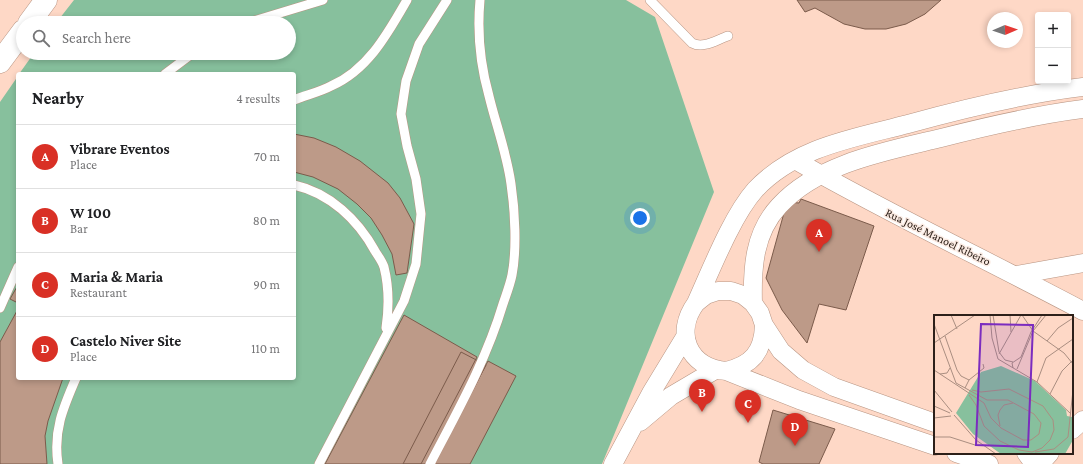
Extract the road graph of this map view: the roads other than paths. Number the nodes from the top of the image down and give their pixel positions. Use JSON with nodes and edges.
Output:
{"nodes":[{"id":1,"x":46,"y":0,"type":"edge"},
{"id":2,"x":323,"y":0,"type":"edge"},
{"id":3,"x":406,"y":0,"type":"edge"},
{"id":4,"x":447,"y":0,"type":"edge"},
{"id":5,"x":480,"y":0,"type":"edge"},
{"id":6,"x":650,"y":0,"type":"edge"},
{"id":7,"x":34,"y":16,"type":"edge"},
{"id":8,"x":270,"y":16,"type":"edge"},
{"id":9,"x":728,"y":36,"type":"dead end"},
{"id":10,"x":16,"y":40,"type":"edge"},
{"id":11,"x":184,"y":60,"type":"edge"},
{"id":12,"x":0,"y":62,"type":"edge"},
{"id":13,"x":168,"y":72,"type":"edge"},
{"id":14,"x":1083,"y":86,"type":"edge"},
{"id":15,"x":296,"y":99,"type":"edge"},
{"id":16,"x":1083,"y":109,"type":"edge"},
{"id":17,"x":957,"y":111,"type":"junction"},
{"id":18,"x":964,"y":132,"type":"junction"},
{"id":19,"x":795,"y":160,"type":"junction"},
{"id":20,"x":822,"y":176,"type":"junction"},
{"id":21,"x":296,"y":186,"type":"edge"},
{"id":22,"x":1083,"y":263,"type":"edge"},
{"id":23,"x":16,"y":272,"type":"edge"},
{"id":24,"x":1017,"y":275,"type":"junction"},
{"id":25,"x":696,"y":303,"type":"junction"},
{"id":26,"x":753,"y":303,"type":"junction"},
{"id":27,"x":0,"y":308,"type":"edge"},
{"id":28,"x":1083,"y":310,"type":"edge"},
{"id":29,"x":764,"y":325,"type":"junction"},
{"id":30,"x":385,"y":335,"type":"junction"},
{"id":31,"x":685,"y":337,"type":"junction"},
{"id":32,"x":720,"y":370,"type":"junction"},
{"id":33,"x":75,"y":380,"type":"edge"},
{"id":34,"x":1083,"y":420,"type":"edge"},
{"id":35,"x":932,"y":423,"type":"edge"},
{"id":36,"x":633,"y":428,"type":"junction"},
{"id":37,"x":1073,"y":429,"type":"edge"},
{"id":38,"x":928,"y":444,"type":"edge"},
{"id":39,"x":959,"y":454,"type":"edge"},
{"id":40,"x":1027,"y":454,"type":"edge"},
{"id":41,"x":1049,"y":454,"type":"edge"},
{"id":42,"x":58,"y":464,"type":"edge"},
{"id":43,"x":319,"y":464,"type":"edge"},
{"id":44,"x":430,"y":464,"type":"edge"},
{"id":45,"x":613,"y":464,"type":"edge"},
{"id":46,"x":989,"y":464,"type":"edge"},
{"id":47,"x":1034,"y":464,"type":"edge"},
{"id":48,"x":1040,"y":464,"type":"edge"}],
"edges":[{"from":1,"to":7,"type":"street"},
{"from":2,"to":8,"type":"lane"},
{"from":3,"to":15,"type":"lane"},
{"from":4,"to":30,"type":"lane"},
{"from":5,"to":44,"type":"lane"},
{"from":6,"to":9,"type":"lane"},
{"from":10,"to":12,"type":"street"},
{"from":11,"to":13,"type":"lane"},
{"from":14,"to":17,"type":"street"},
{"from":16,"to":18,"type":"street"},
{"from":17,"to":18,"type":"street"},
{"from":17,"to":19,"type":"street"},
{"from":18,"to":20,"type":"street"},
{"from":19,"to":20,"type":"street","name":"Rua José Manoel Ribeiro"},
{"from":19,"to":25,"type":"street"},
{"from":20,"to":24,"type":"street","name":"Rua José Manoel Ribeiro"},
{"from":20,"to":26,"type":"street"},
{"from":21,"to":30,"type":"lane"},
{"from":22,"to":24,"type":"street"},
{"from":23,"to":27,"type":"lane"},
{"from":24,"to":28,"type":"street","name":"Rua José Manoel Ribeiro"},
{"from":25,"to":26,"type":"street"},
{"from":25,"to":31,"type":"street"},
{"from":26,"to":29,"type":"street"},
{"from":29,"to":32,"type":"street"},
{"from":29,"to":35,"type":"street"},
{"from":30,"to":43,"type":"lane"},
{"from":31,"to":32,"type":"street"},
{"from":31,"to":36,"type":"street"},
{"from":32,"to":36,"type":"street"},
{"from":32,"to":38,"type":"street"},
{"from":33,"to":42,"type":"lane"},
{"from":34,"to":37,"type":"street"},
{"from":35,"to":38,"type":"street"},
{"from":36,"to":45,"type":"street"},
{"from":39,"to":46,"type":"street"},
{"from":40,"to":47,"type":"street"},
{"from":41,"to":48,"type":"street"}]}
